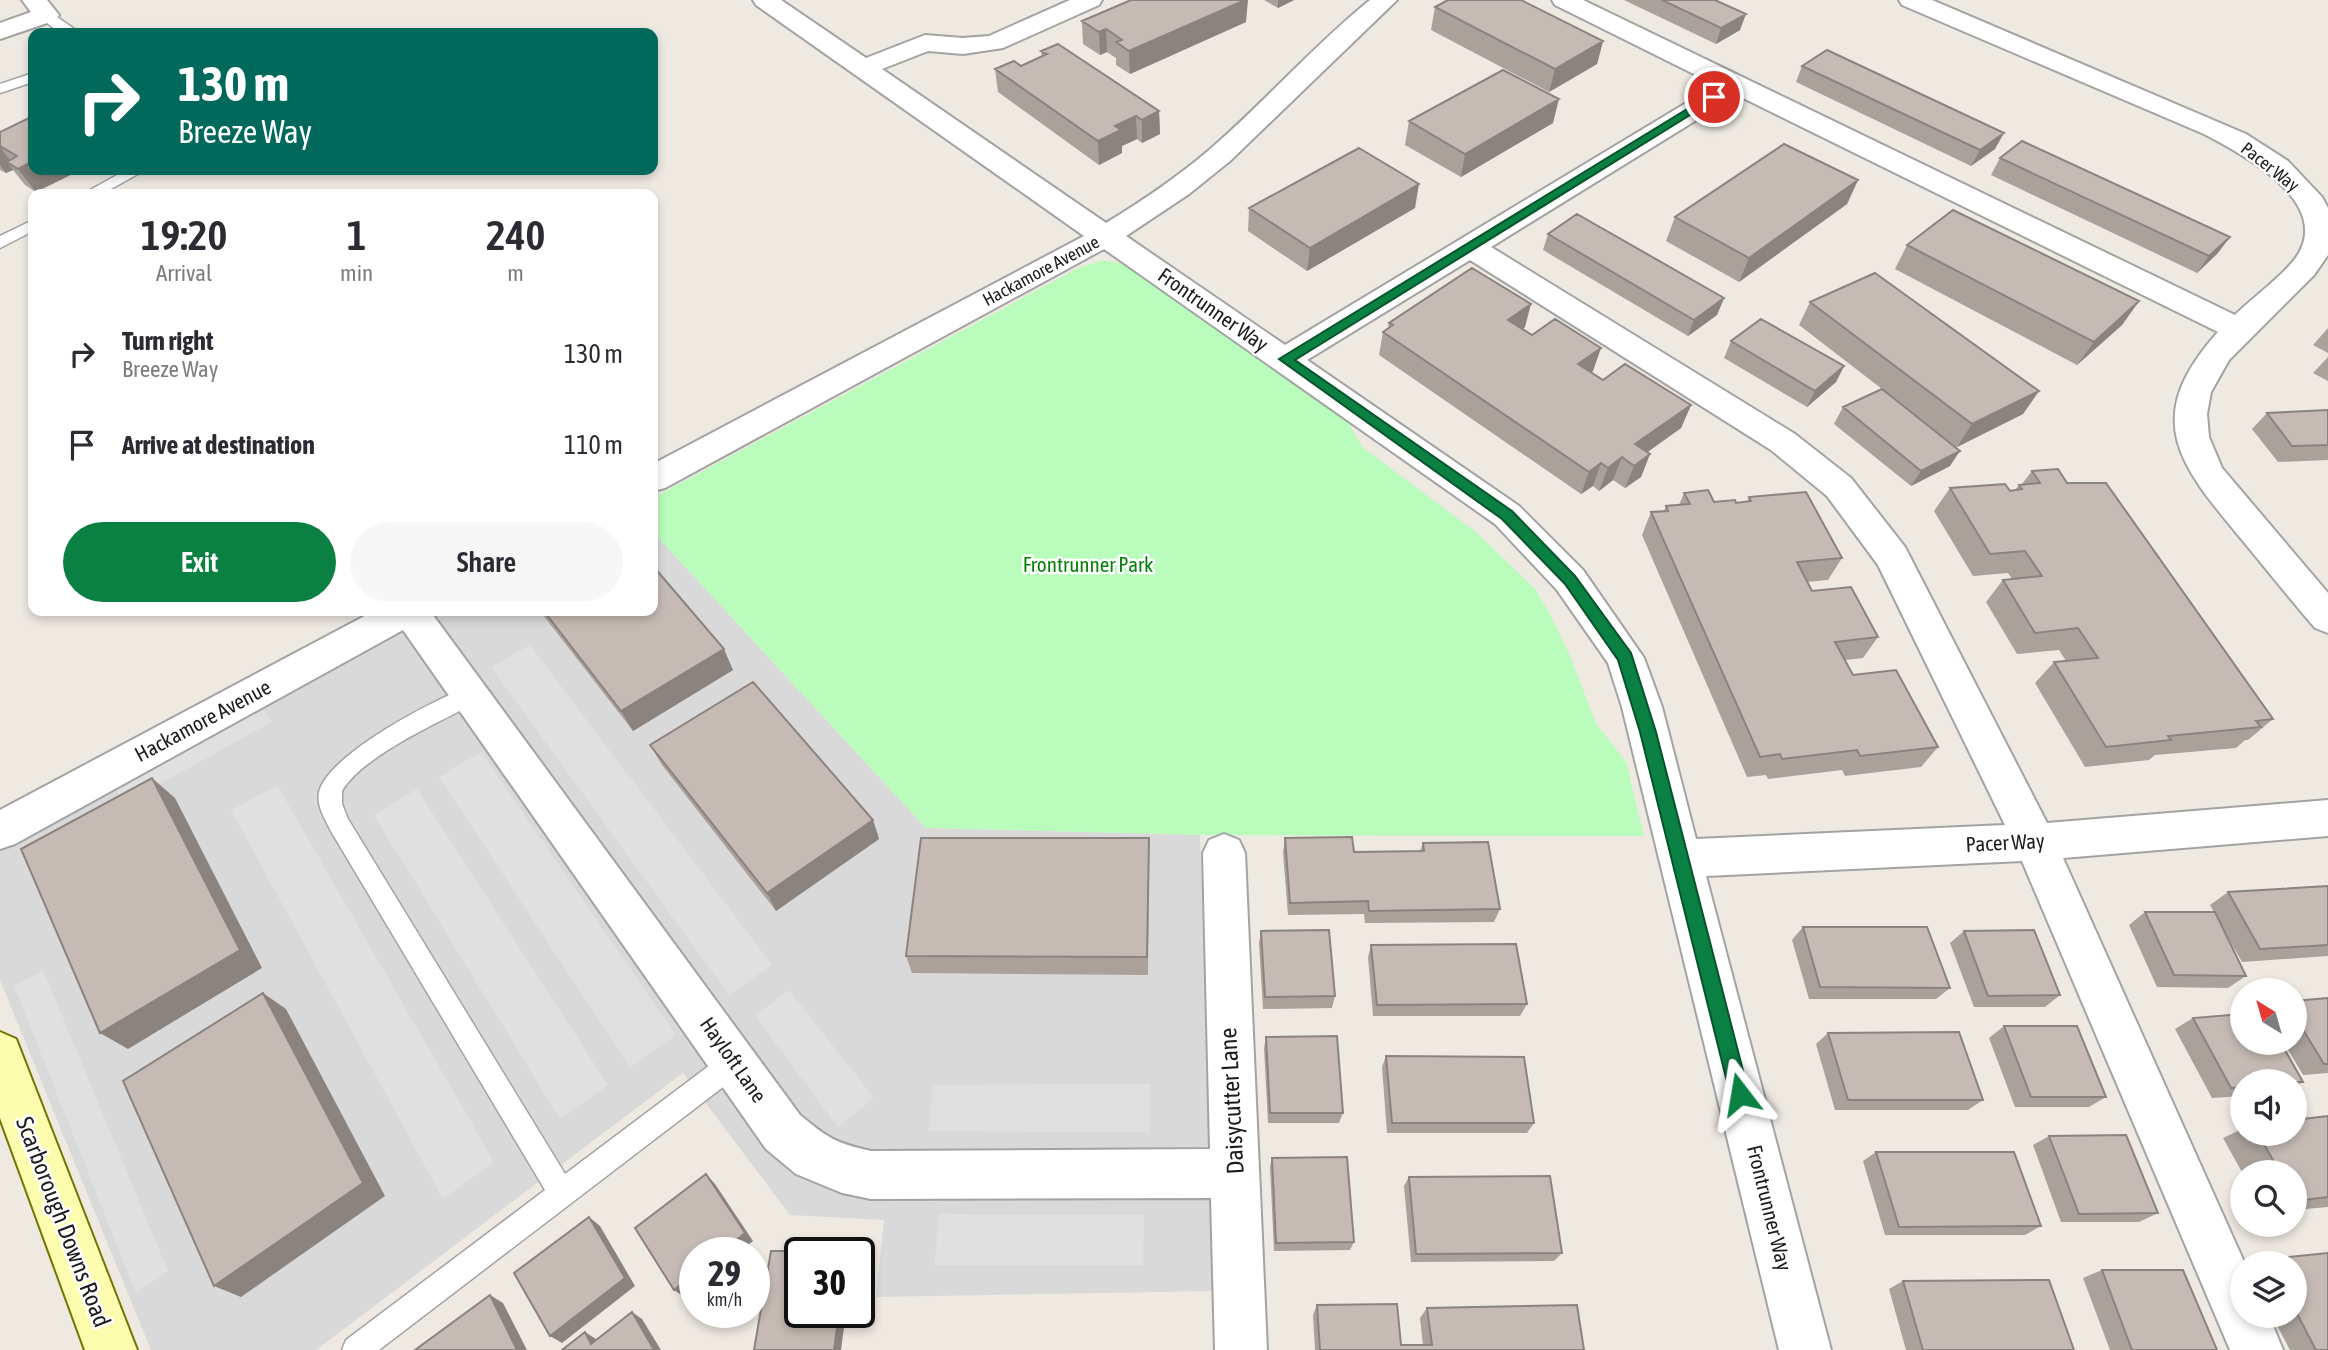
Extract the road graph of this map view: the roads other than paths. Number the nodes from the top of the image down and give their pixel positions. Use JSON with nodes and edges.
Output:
{"nodes":[{"id":1,"x":765,"y":0,"type":"edge"},
{"id":2,"x":1090,"y":0,"type":"edge"},
{"id":3,"x":1385,"y":0,"type":"edge"},
{"id":4,"x":1564,"y":0,"type":"edge"},
{"id":5,"x":1911,"y":0,"type":"edge"},
{"id":6,"x":41,"y":8,"type":"edge"},
{"id":7,"x":61,"y":28,"type":"edge"},
{"id":8,"x":0,"y":31,"type":"edge"},
{"id":9,"x":863,"y":68,"type":"junction"},
{"id":10,"x":28,"y":79,"type":"edge"},
{"id":11,"x":1736,"y":84,"type":"junction"},
{"id":12,"x":0,"y":89,"type":"edge"},
{"id":13,"x":127,"y":175,"type":"edge"},
{"id":14,"x":101,"y":189,"type":"edge"},
{"id":15,"x":28,"y":228,"type":"edge"},
{"id":16,"x":1106,"y":236,"type":"junction"},
{"id":17,"x":0,"y":243,"type":"edge"},
{"id":18,"x":1469,"y":246,"type":"junction"},
{"id":19,"x":2240,"y":330,"type":"junction"},
{"id":20,"x":1285,"y":359,"type":"junction"},
{"id":21,"x":658,"y":476,"type":"edge"},
{"id":22,"x":399,"y":616,"type":"edge"},
{"id":23,"x":412,"y":616,"type":"edge"},
{"id":24,"x":2328,"y":618,"type":"edge"},
{"id":25,"x":469,"y":696,"type":"junction"},
{"id":26,"x":2328,"y":818,"type":"edge"},
{"id":27,"x":0,"y":831,"type":"edge"},
{"id":28,"x":2035,"y":842,"type":"junction"},
{"id":29,"x":1224,"y":853,"type":"dead end"},
{"id":30,"x":1681,"y":858,"type":"junction"},
{"id":31,"x":0,"y":1055,"type":"edge"},
{"id":32,"x":735,"y":1062,"type":"junction"},
{"id":33,"x":1236,"y":1173,"type":"junction"},
{"id":34,"x":562,"y":1194,"type":"junction"},
{"id":35,"x":2230,"y":1289,"type":"edge"},
{"id":36,"x":2247,"y":1328,"type":"edge"},
{"id":37,"x":111,"y":1350,"type":"edge"},
{"id":38,"x":356,"y":1350,"type":"edge"},
{"id":39,"x":1241,"y":1350,"type":"edge"},
{"id":40,"x":1805,"y":1350,"type":"edge"},
{"id":41,"x":2257,"y":1350,"type":"edge"}],
"edges":[{"from":1,"to":9,"type":"street","name":"Frontrunner Way"},
{"from":2,"to":9,"type":"street"},
{"from":3,"to":16,"type":"street","name":"Hackamore Avenue"},
{"from":4,"to":11,"type":"street"},
{"from":5,"to":19,"type":"street","name":"Pacer Way"},
{"from":6,"to":7,"type":"lane"},
{"from":6,"to":8,"type":"street"},
{"from":9,"to":16,"type":"street","name":"Frontrunner Way"},
{"from":10,"to":12,"type":"lane"},
{"from":11,"to":18,"type":"street"},
{"from":11,"to":19,"type":"street"},
{"from":13,"to":14,"type":"lane"},
{"from":15,"to":17,"type":"lane"},
{"from":16,"to":20,"type":"street","name":"Frontrunner Way"},
{"from":16,"to":21,"type":"street","name":"Hackamore Avenue"},
{"from":18,"to":20,"type":"street"},
{"from":18,"to":28,"type":"street"},
{"from":19,"to":24,"type":"street","name":"Pacer Way"},
{"from":20,"to":30,"type":"street","name":"Frontrunner Way"},
{"from":22,"to":27,"type":"street","name":"Hackamore Avenue"},
{"from":23,"to":25,"type":"street","name":"Hayloft Lane"},
{"from":25,"to":32,"type":"street","name":"Hayloft Lane"},
{"from":25,"to":34,"type":"lane"},
{"from":26,"to":28,"type":"street","name":"Pacer Way"},
{"from":28,"to":30,"type":"street","name":"Pacer Way"},
{"from":28,"to":35,"type":"street"},
{"from":29,"to":33,"type":"street","name":"Daisycutter Lane"},
{"from":30,"to":40,"type":"street","name":"Frontrunner Way"},
{"from":31,"to":37,"type":"street","name":"Scarborough Downs Road"},
{"from":32,"to":33,"type":"street","name":"Hayloft Lane"},
{"from":32,"to":34,"type":"lane"},
{"from":33,"to":39,"type":"street","name":"Daisycutter Lane"},
{"from":34,"to":38,"type":"lane"},
{"from":36,"to":41,"type":"street"}]}
